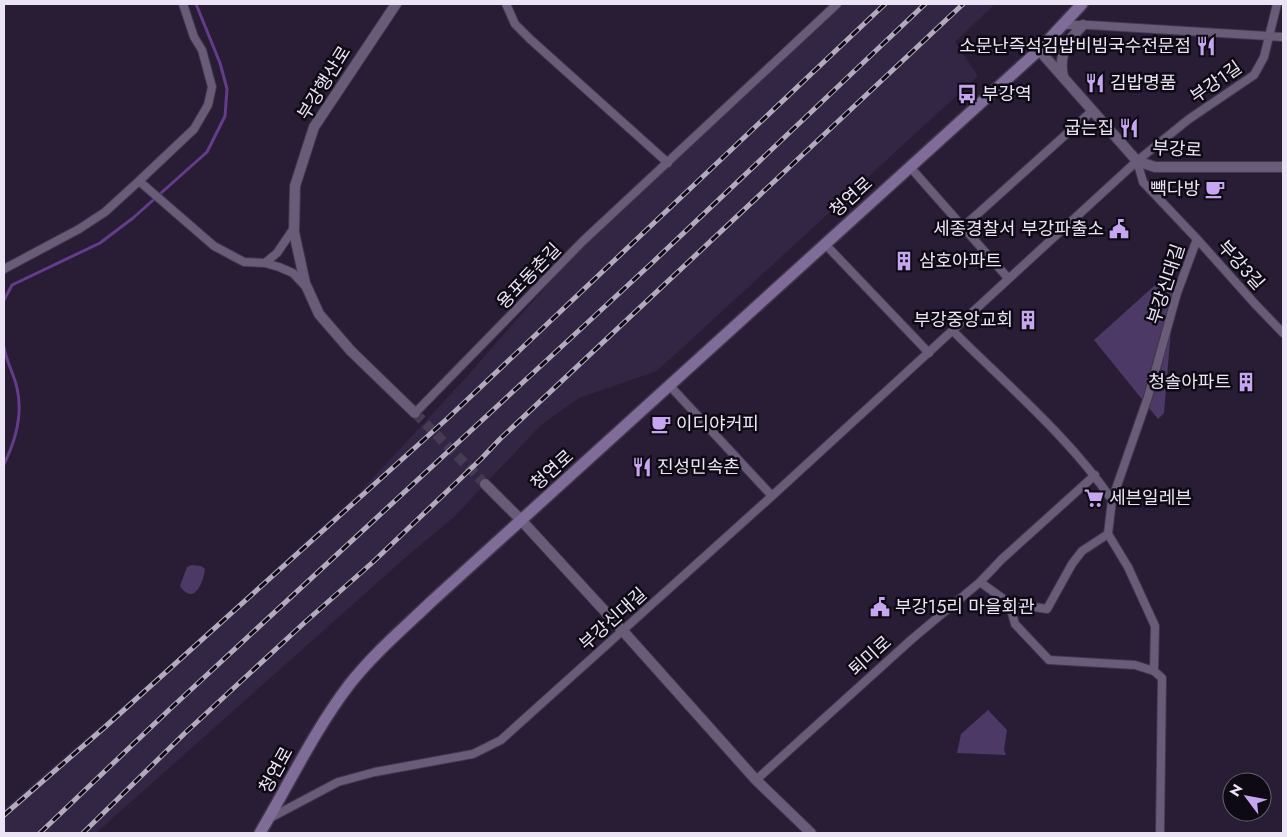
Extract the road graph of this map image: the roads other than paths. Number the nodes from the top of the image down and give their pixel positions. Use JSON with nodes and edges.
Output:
{"nodes":[{"id":1,"x":183,"y":4,"type":"edge"},
{"id":2,"x":396,"y":4,"type":"edge"},
{"id":3,"x":506,"y":4,"type":"edge"},
{"id":4,"x":837,"y":4,"type":"edge"},
{"id":5,"x":1082,"y":4,"type":"edge"},
{"id":6,"x":1277,"y":4,"type":"edge"},
{"id":7,"x":1062,"y":25,"type":"junction"},
{"id":8,"x":1083,"y":25,"type":"junction"},
{"id":9,"x":1269,"y":36,"type":"junction"},
{"id":10,"x":1283,"y":37,"type":"edge"},
{"id":11,"x":1040,"y":50,"type":"junction"},
{"id":12,"x":1063,"y":77,"type":"junction"},
{"id":13,"x":1092,"y":111,"type":"junction"},
{"id":14,"x":1137,"y":161,"type":"junction"},
{"id":15,"x":668,"y":163,"type":"junction"},
{"id":16,"x":910,"y":167,"type":"junction"},
{"id":17,"x":1283,"y":167,"type":"edge"},
{"id":18,"x":142,"y":182,"type":"junction"},
{"id":19,"x":963,"y":227,"type":"junction"},
{"id":20,"x":294,"y":228,"type":"junction"},
{"id":21,"x":1197,"y":239,"type":"junction"},
{"id":22,"x":825,"y":244,"type":"junction"},
{"id":23,"x":265,"y":263,"type":"junction"},
{"id":24,"x":4,"y":269,"type":"edge"},
{"id":25,"x":1008,"y":278,"type":"junction"},
{"id":26,"x":308,"y":290,"type":"junction"},
{"id":27,"x":953,"y":331,"type":"junction"},
{"id":28,"x":1283,"y":333,"type":"edge"},
{"id":29,"x":928,"y":353,"type":"junction"},
{"id":30,"x":670,"y":386,"type":"junction"},
{"id":31,"x":415,"y":413,"type":"joint"},
{"id":32,"x":1095,"y":475,"type":"junction"},
{"id":33,"x":485,"y":484,"type":"tunnel mouth"},
{"id":34,"x":772,"y":496,"type":"junction"},
{"id":35,"x":1112,"y":500,"type":"junction"},
{"id":36,"x":522,"y":521,"type":"junction"},
{"id":37,"x":1108,"y":534,"type":"junction"},
{"id":38,"x":980,"y":582,"type":"junction"},
{"id":39,"x":1009,"y":603,"type":"junction"},
{"id":40,"x":623,"y":631,"type":"junction"},
{"id":41,"x":1154,"y":671,"type":"junction"},
{"id":42,"x":756,"y":780,"type":"junction"},
{"id":43,"x":268,"y":819,"type":"junction"},
{"id":44,"x":260,"y":833,"type":"edge"},
{"id":45,"x":811,"y":833,"type":"edge"},
{"id":46,"x":1160,"y":833,"type":"edge"}],
"edges":[{"from":1,"to":18,"type":"street"},
{"from":2,"to":20,"type":"street","name":"부강행산로"},
{"from":3,"to":15,"type":"street"},
{"from":4,"to":15,"type":"street","name":"용포동촌길"},
{"from":5,"to":7,"type":"main road","name":"청연로"},
{"from":6,"to":9,"type":"street","name":"부강1길"},
{"from":7,"to":8,"type":"street"},
{"from":7,"to":11,"type":"main road","name":"청연로"},
{"from":8,"to":9,"type":"street"},
{"from":8,"to":12,"type":"street"},
{"from":9,"to":10,"type":"street"},
{"from":9,"to":14,"type":"street","name":"부강1길"},
{"from":11,"to":12,"type":"street","name":"부강로"},
{"from":11,"to":16,"type":"main road","name":"청연로"},
{"from":12,"to":13,"type":"street","name":"부강로"},
{"from":13,"to":14,"type":"street","name":"부강로"},
{"from":13,"to":19,"type":"street"},
{"from":14,"to":17,"type":"street","name":"부강로"},
{"from":14,"to":21,"type":"street","name":"부강신대길"},
{"from":14,"to":25,"type":"street","name":"부강신대길"},
{"from":15,"to":31,"type":"street","name":"용포동촌길"},
{"from":16,"to":19,"type":"street"},
{"from":16,"to":22,"type":"main road","name":"청연로"},
{"from":18,"to":23,"type":"street"},
{"from":18,"to":24,"type":"street"},
{"from":19,"to":25,"type":"street"},
{"from":20,"to":23,"type":"street"},
{"from":20,"to":26,"type":"street","name":"부강행산로"},
{"from":21,"to":28,"type":"street","name":"부강3길"},
{"from":21,"to":35,"type":"street","name":"부강신대길"},
{"from":22,"to":29,"type":"street"},
{"from":22,"to":30,"type":"main road","name":"청연로"},
{"from":23,"to":26,"type":"street"},
{"from":25,"to":27,"type":"street","name":"부강신대길"},
{"from":26,"to":31,"type":"street","name":"부강행산로"},
{"from":27,"to":29,"type":"street","name":"부강신대길"},
{"from":27,"to":32,"type":"street"},
{"from":29,"to":34,"type":"street","name":"부강신대길"},
{"from":30,"to":34,"type":"street"},
{"from":30,"to":36,"type":"main road","name":"청연로"},
{"from":32,"to":35,"type":"street"},
{"from":32,"to":38,"type":"street"},
{"from":33,"to":36,"type":"street"},
{"from":34,"to":40,"type":"street","name":"부강신대길"},
{"from":35,"to":37,"type":"street"},
{"from":36,"to":40,"type":"street"},
{"from":36,"to":43,"type":"main road","name":"청연로"},
{"from":37,"to":39,"type":"street"},
{"from":37,"to":41,"type":"street"},
{"from":38,"to":39,"type":"street"},
{"from":38,"to":42,"type":"street","name":"퇴미로"},
{"from":39,"to":41,"type":"street"},
{"from":40,"to":42,"type":"street"},
{"from":40,"to":43,"type":"street","name":"부강신대길"},
{"from":41,"to":46,"type":"street"},
{"from":42,"to":45,"type":"street"},
{"from":43,"to":44,"type":"main road","name":"청연로"}]}
